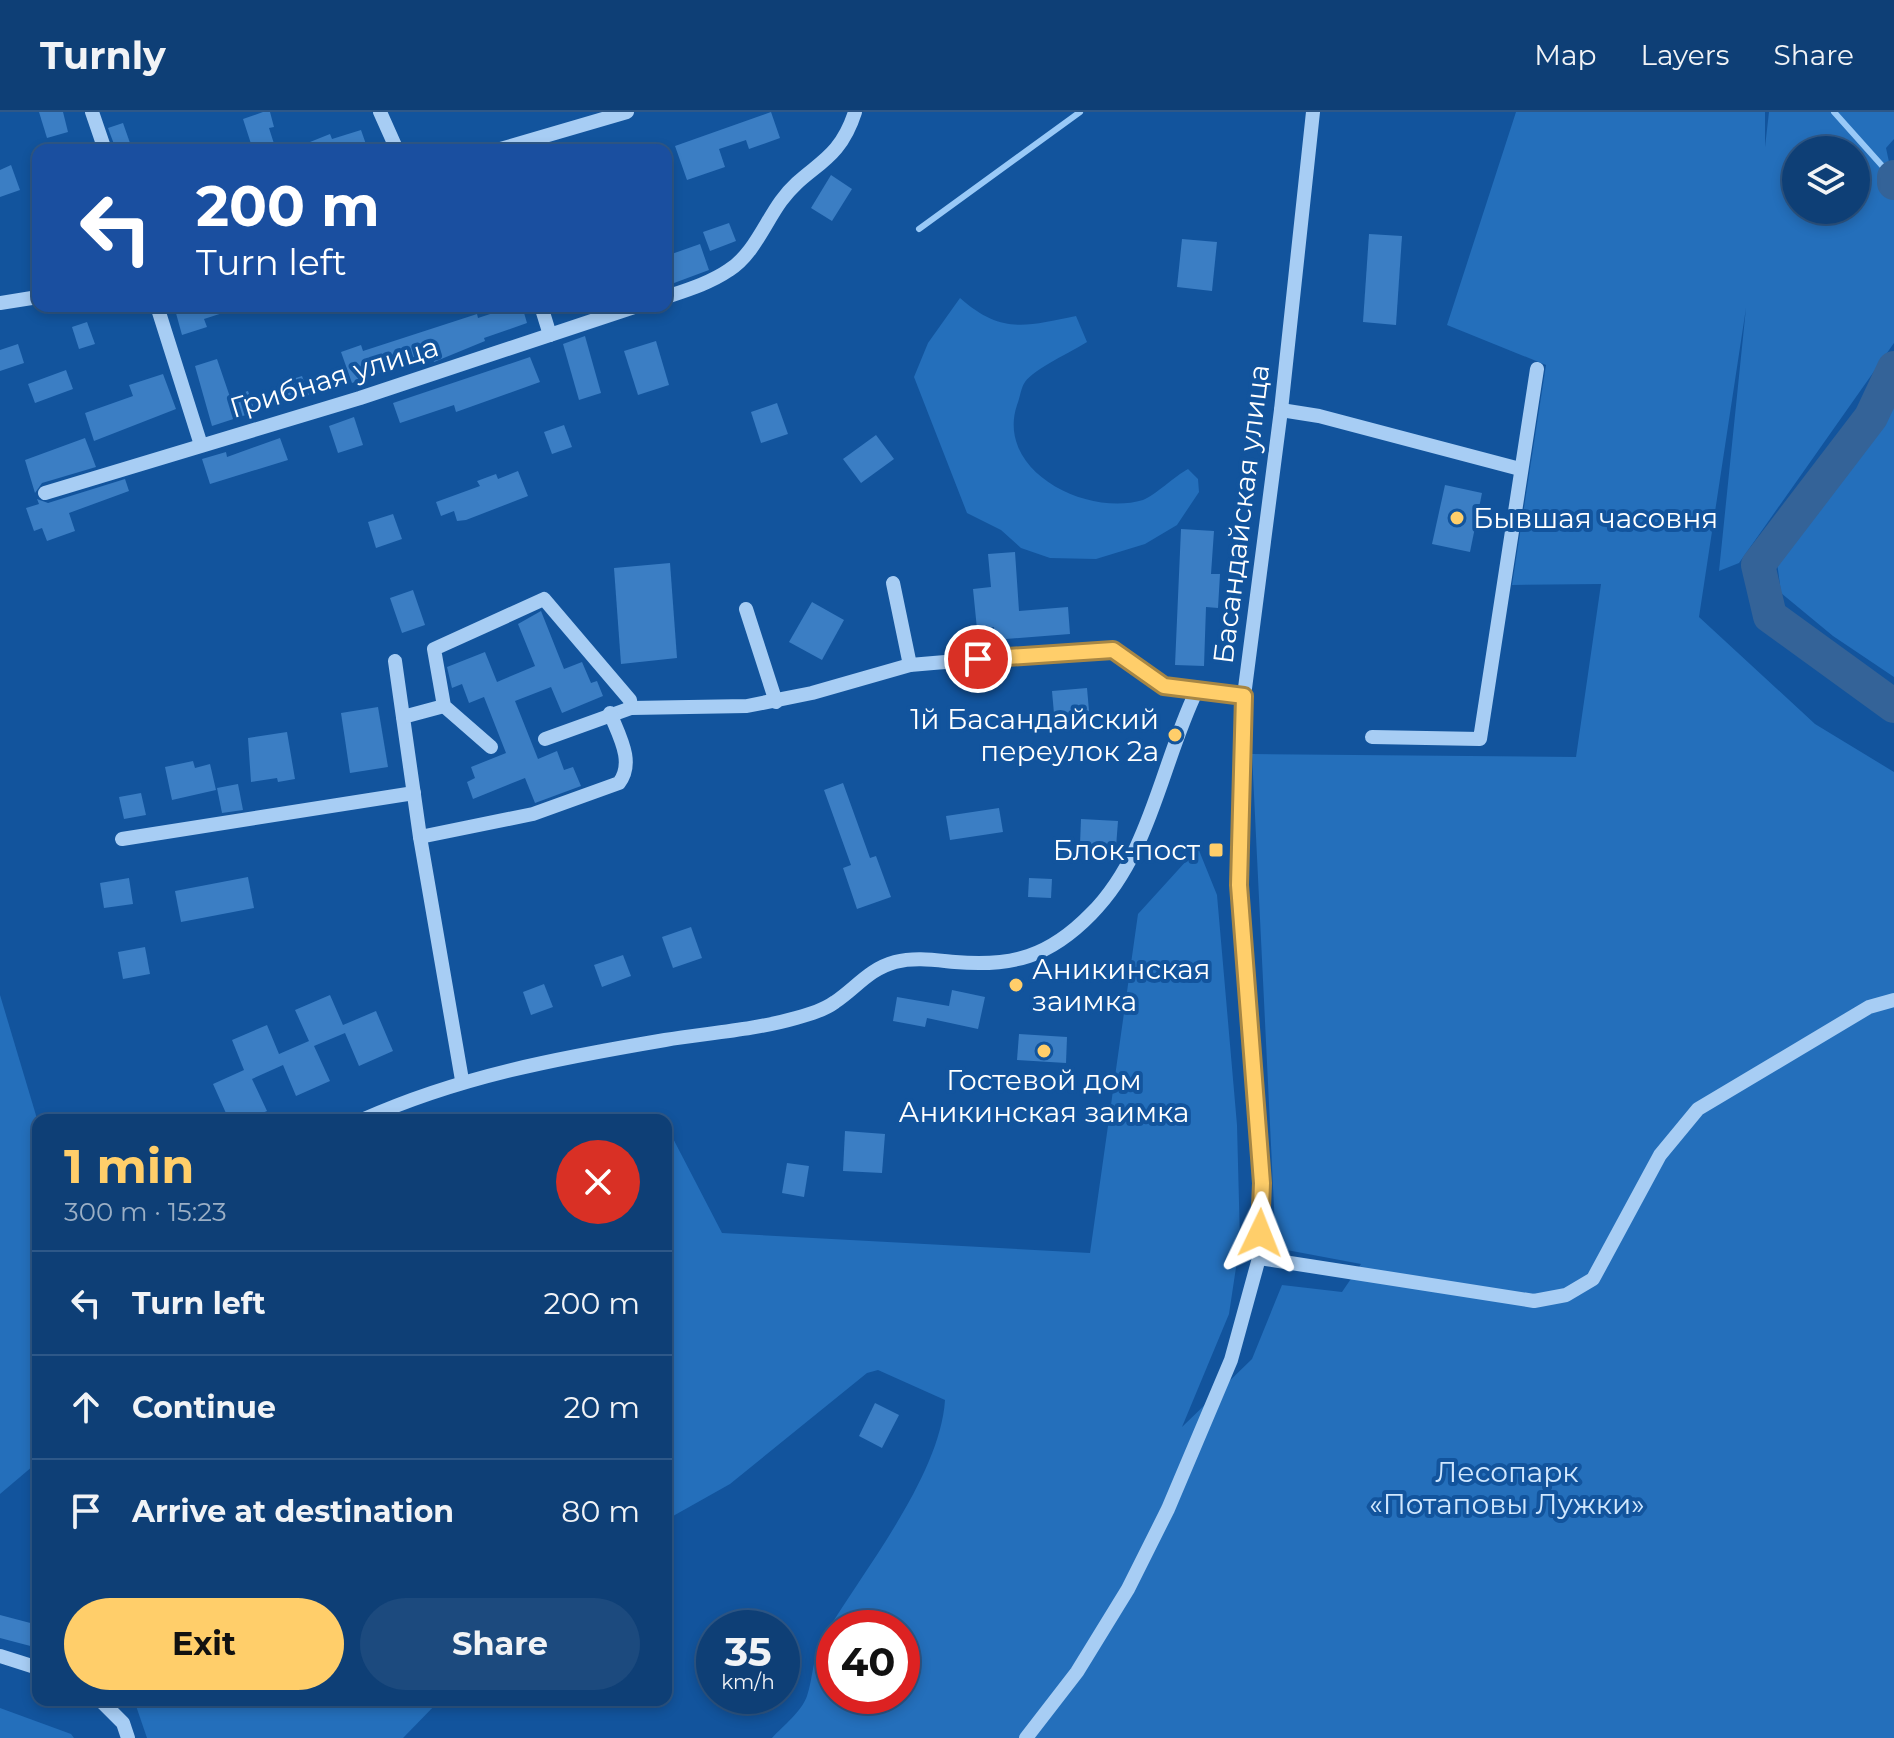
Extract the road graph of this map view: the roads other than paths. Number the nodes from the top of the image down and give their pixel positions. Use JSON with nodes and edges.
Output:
{"nodes":[{"id":1,"x":92,"y":112,"type":"edge"},
{"id":2,"x":380,"y":112,"type":"edge"},
{"id":3,"x":627,"y":112,"type":"edge"},
{"id":4,"x":855,"y":112,"type":"edge"},
{"id":5,"x":1313,"y":112,"type":"edge"},
{"id":6,"x":103,"y":144,"type":"edge"},
{"id":7,"x":394,"y":144,"type":"edge"},
{"id":8,"x":518,"y":144,"type":"edge"},
{"id":9,"x":672,"y":294,"type":"edge"},
{"id":10,"x":32,"y":298,"type":"edge"},
{"id":11,"x":0,"y":303,"type":"edge"},
{"id":12,"x":159,"y":312,"type":"edge"},
{"id":13,"x":543,"y":312,"type":"edge"},
{"id":14,"x":619,"y":312,"type":"edge"},
{"id":15,"x":550,"y":335,"type":"junction"},
{"id":16,"x":1537,"y":369,"type":"dead end"},
{"id":17,"x":1281,"y":410,"type":"junction"},
{"id":18,"x":201,"y":445,"type":"junction"},
{"id":19,"x":1520,"y":469,"type":"junction"},
{"id":20,"x":45,"y":493,"type":"dead end"},
{"id":21,"x":893,"y":583,"type":"dead end"},
{"id":22,"x":746,"y":609,"type":"dead end"},
{"id":23,"x":395,"y":661,"type":"dead end"},
{"id":24,"x":910,"y":665,"type":"junction"},
{"id":25,"x":1196,"y":692,"type":"junction"},
{"id":26,"x":1244,"y":696,"type":"junction"},
{"id":27,"x":776,"y":702,"type":"junction"},
{"id":28,"x":444,"y":706,"type":"junction"},
{"id":29,"x":631,"y":708,"type":"junction"},
{"id":30,"x":610,"y":713,"type":"junction"},
{"id":31,"x":403,"y":717,"type":"junction"},
{"id":32,"x":1372,"y":737,"type":"dead end"},
{"id":33,"x":545,"y":739,"type":"dead end"},
{"id":34,"x":491,"y":747,"type":"dead end"},
{"id":35,"x":414,"y":793,"type":"junction"},
{"id":36,"x":420,"y":837,"type":"junction"},
{"id":37,"x":122,"y":839,"type":"dead end"},
{"id":38,"x":1894,"y":1000,"type":"edge"},
{"id":39,"x":462,"y":1080,"type":"junction"},
{"id":40,"x":377,"y":1114,"type":"edge"},
{"id":41,"x":1259,"y":1258,"type":"junction"},
{"id":42,"x":0,"y":1656,"type":"edge"},
{"id":43,"x":32,"y":1666,"type":"edge"},
{"id":44,"x":106,"y":1706,"type":"edge"},
{"id":45,"x":128,"y":1738,"type":"edge"},
{"id":46,"x":1026,"y":1738,"type":"edge"}],
"edges":[{"from":1,"to":6,"type":"street"},
{"from":2,"to":7,"type":"street"},
{"from":3,"to":8,"type":"street"},
{"from":4,"to":9,"type":"street"},
{"from":5,"to":17,"type":"street","name":"Басандайская улица"},
{"from":10,"to":11,"type":"street"},
{"from":12,"to":18,"type":"street"},
{"from":13,"to":15,"type":"street"},
{"from":14,"to":15,"type":"street","name":"Грибная улица"},
{"from":15,"to":18,"type":"street","name":"Грибная улица"},
{"from":16,"to":19,"type":"street"},
{"from":17,"to":19,"type":"street"},
{"from":17,"to":26,"type":"street","name":"Басандайская улица"},
{"from":18,"to":20,"type":"street","name":"Грибная улица"},
{"from":19,"to":32,"type":"street"},
{"from":21,"to":24,"type":"street"},
{"from":22,"to":27,"type":"street"},
{"from":23,"to":31,"type":"street"},
{"from":24,"to":25,"type":"street"},
{"from":24,"to":27,"type":"street"},
{"from":25,"to":26,"type":"street"},
{"from":25,"to":39,"type":"street"},
{"from":26,"to":41,"type":"street","name":"Басандайская улица"},
{"from":27,"to":29,"type":"street"},
{"from":28,"to":29,"type":"street"},
{"from":28,"to":31,"type":"street"},
{"from":28,"to":34,"type":"street"},
{"from":29,"to":30,"type":"street"},
{"from":30,"to":33,"type":"street"},
{"from":30,"to":36,"type":"street"},
{"from":31,"to":35,"type":"street"},
{"from":35,"to":36,"type":"street"},
{"from":35,"to":37,"type":"street"},
{"from":36,"to":39,"type":"street"},
{"from":38,"to":41,"type":"street"},
{"from":39,"to":40,"type":"street"},
{"from":41,"to":46,"type":"street","name":"Басандайская улица"},
{"from":42,"to":43,"type":"street"},
{"from":44,"to":45,"type":"street"}]}
